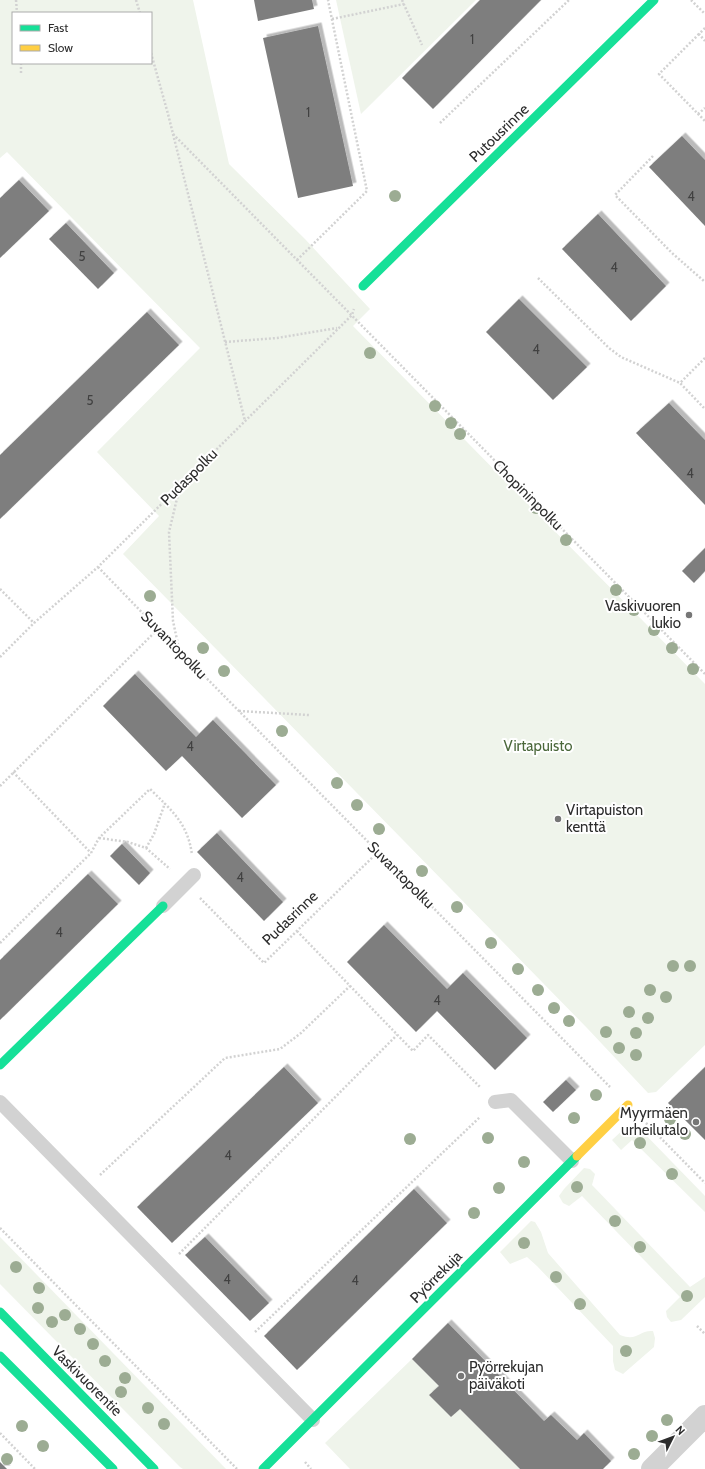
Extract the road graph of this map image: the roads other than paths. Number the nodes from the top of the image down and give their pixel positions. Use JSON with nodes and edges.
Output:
{"nodes":[{"id":1,"x":654,"y":0,"type":"edge"},
{"id":2,"x":363,"y":286,"type":"road end"},
{"id":3,"x":190,"y":879,"type":"road end"},
{"id":4,"x":163,"y":906,"type":"joint"},
{"id":5,"x":0,"y":1065,"type":"edge"},
{"id":6,"x":0,"y":1102,"type":"edge"},
{"id":7,"x":495,"y":1102,"type":"road end"},
{"id":8,"x":628,"y":1105,"type":"road end"},
{"id":9,"x":572,"y":1161,"type":"junction"},
{"id":10,"x":0,"y":1312,"type":"edge"},
{"id":11,"x":0,"y":1356,"type":"edge"},
{"id":12,"x":705,"y":1416,"type":"edge"},
{"id":13,"x":313,"y":1420,"type":"junction"},
{"id":14,"x":113,"y":1469,"type":"edge"},
{"id":15,"x":154,"y":1469,"type":"edge"},
{"id":16,"x":263,"y":1469,"type":"edge"},
{"id":17,"x":652,"y":1469,"type":"edge"}],
"edges":[{"from":1,"to":2,"type":"street","name":"Putousrinne"},
{"from":3,"to":4,"type":"lane"},
{"from":4,"to":5,"type":"street"},
{"from":6,"to":13,"type":"lane"},
{"from":7,"to":9,"type":"lane"},
{"from":8,"to":9,"type":"street","name":"Pyörrekuja"},
{"from":9,"to":13,"type":"street","name":"Pyörrekuja"},
{"from":10,"to":15,"type":"street","name":"Vaskivuorentie"},
{"from":11,"to":14,"type":"street"},
{"from":12,"to":17,"type":"street"},
{"from":13,"to":16,"type":"street","name":"Pyörrekuja"}]}
